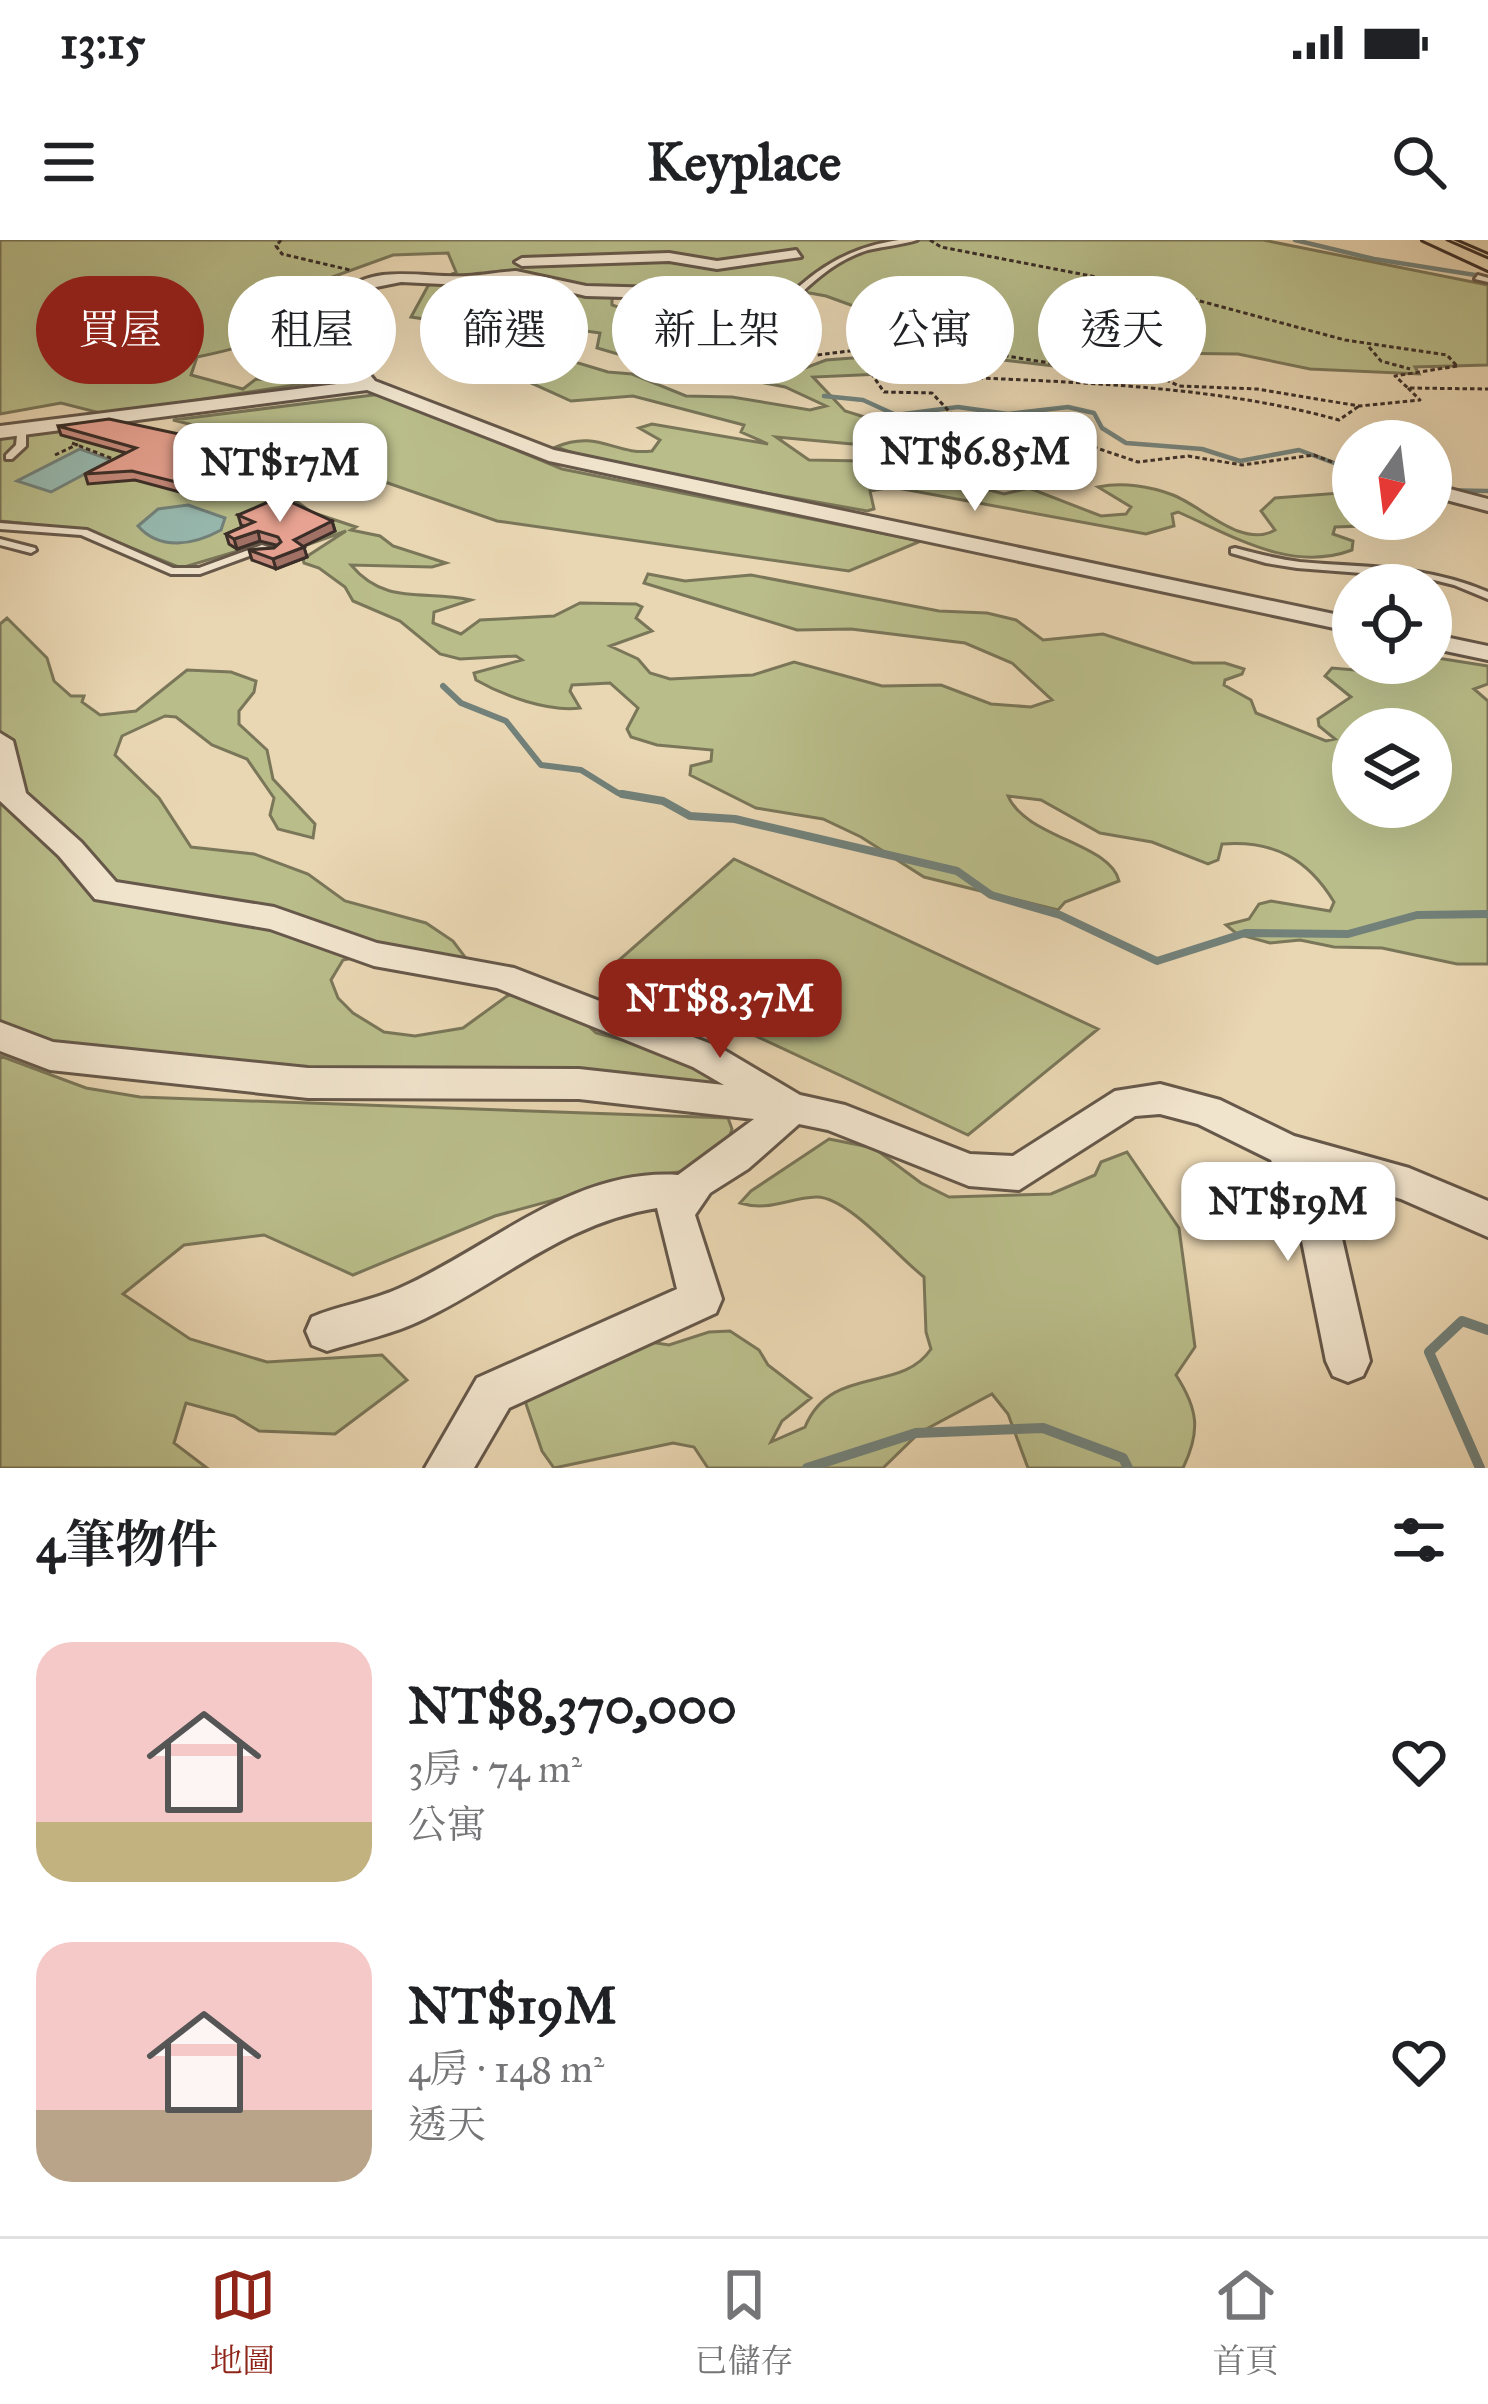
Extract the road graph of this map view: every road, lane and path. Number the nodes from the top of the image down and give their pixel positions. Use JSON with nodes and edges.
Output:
{"nodes":[{"id":1,"x":281,"y":240,"type":"edge"},
{"id":2,"x":914,"y":240,"type":"edge"},
{"id":3,"x":930,"y":240,"type":"edge"},
{"id":4,"x":1434,"y":240,"type":"edge"},
{"id":5,"x":1456,"y":240,"type":"edge"},
{"id":6,"x":1488,"y":253,"type":"edge"},
{"id":7,"x":796,"y":254,"type":"dead end"},
{"id":8,"x":1485,"y":273,"type":"edge"},
{"id":9,"x":353,"y":276,"type":"edge"},
{"id":10,"x":396,"y":276,"type":"edge"},
{"id":11,"x":814,"y":276,"type":"edge"},
{"id":12,"x":396,"y":278,"type":"edge"},
{"id":13,"x":612,"y":291,"type":"edge"},
{"id":14,"x":1365,"y":344,"type":"junction"},
{"id":15,"x":822,"y":354,"type":"edge"},
{"id":16,"x":1413,"y":370,"type":"junction"},
{"id":17,"x":331,"y":384,"type":"edge"},
{"id":18,"x":375,"y":384,"type":"edge"},
{"id":19,"x":1408,"y":388,"type":"junction"},
{"id":20,"x":1488,"y":389,"type":"edge"},
{"id":21,"x":1359,"y":406,"type":"junction"},
{"id":22,"x":1339,"y":420,"type":"edge"},
{"id":23,"x":1339,"y":420,"type":"edge"},
{"id":24,"x":8,"y":434,"type":"edge"},
{"id":25,"x":82,"y":434,"type":"edge"},
{"id":26,"x":78,"y":444,"type":"junction"},
{"id":27,"x":55,"y":455,"type":"dead end"},
{"id":28,"x":8,"y":457,"type":"dead end"},
{"id":29,"x":1332,"y":462,"type":"edge"},
{"id":30,"x":122,"y":470,"type":"edge"},
{"id":31,"x":1452,"y":496,"type":"edge"},
{"id":32,"x":1488,"y":505,"type":"edge"},
{"id":33,"x":0,"y":526,"type":"edge"},
{"id":34,"x":0,"y":542,"type":"edge"},
{"id":35,"x":31,"y":550,"type":"dead end"},
{"id":36,"x":274,"y":551,"type":"edge"},
{"id":37,"x":1234,"y":551,"type":"dead end"},
{"id":38,"x":1488,"y":596,"type":"edge"},
{"id":39,"x":1332,"y":621,"type":"edge"},
{"id":40,"x":1452,"y":645,"type":"edge"},
{"id":41,"x":1488,"y":653,"type":"edge"},
{"id":42,"x":0,"y":741,"type":"edge"},
{"id":43,"x":6,"y":789,"type":"edge"},
{"id":44,"x":0,"y":1036,"type":"edge"},
{"id":45,"x":792,"y":1108,"type":"junction"},
{"id":46,"x":1285,"y":1149,"type":"junction"},
{"id":47,"x":688,"y":1193,"type":"junction"},
{"id":48,"x":1488,"y":1219,"type":"edge"},
{"id":49,"x":327,"y":1330,"type":"dead end"},
{"id":50,"x":1348,"y":1361,"type":"dead end"},
{"id":51,"x":448,"y":1468,"type":"edge"}],
"edges":[{"from":1,"to":9,"type":"path"},
{"from":2,"to":11,"type":"lane"},
{"from":3,"to":14,"type":"path"},
{"from":4,"to":8,"type":"main road"},
{"from":5,"to":6,"type":"main road"},
{"from":7,"to":10,"type":"street"},
{"from":12,"to":13,"type":"street"},
{"from":14,"to":16,"type":"path"},
{"from":14,"to":16,"type":"path"},
{"from":15,"to":21,"type":"path"},
{"from":16,"to":19,"type":"path"},
{"from":17,"to":24,"type":"street"},
{"from":18,"to":39,"type":"street"},
{"from":19,"to":20,"type":"path"},
{"from":19,"to":21,"type":"path"},
{"from":21,"to":22,"type":"path"},
{"from":23,"to":29,"type":"path"},
{"from":24,"to":28,"type":"lane"},
{"from":25,"to":26,"type":"path"},
{"from":26,"to":27,"type":"path"},
{"from":26,"to":30,"type":"path"},
{"from":31,"to":32,"type":"street"},
{"from":33,"to":36,"type":"lane"},
{"from":34,"to":35,"type":"lane"},
{"from":37,"to":38,"type":"lane"},
{"from":40,"to":41,"type":"street"},
{"from":42,"to":43,"type":"street"},
{"from":43,"to":45,"type":"street"},
{"from":44,"to":45,"type":"street"},
{"from":45,"to":46,"type":"street"},
{"from":45,"to":47,"type":"street"},
{"from":46,"to":48,"type":"street"},
{"from":46,"to":50,"type":"street"},
{"from":47,"to":49,"type":"street"},
{"from":47,"to":51,"type":"street"}]}
